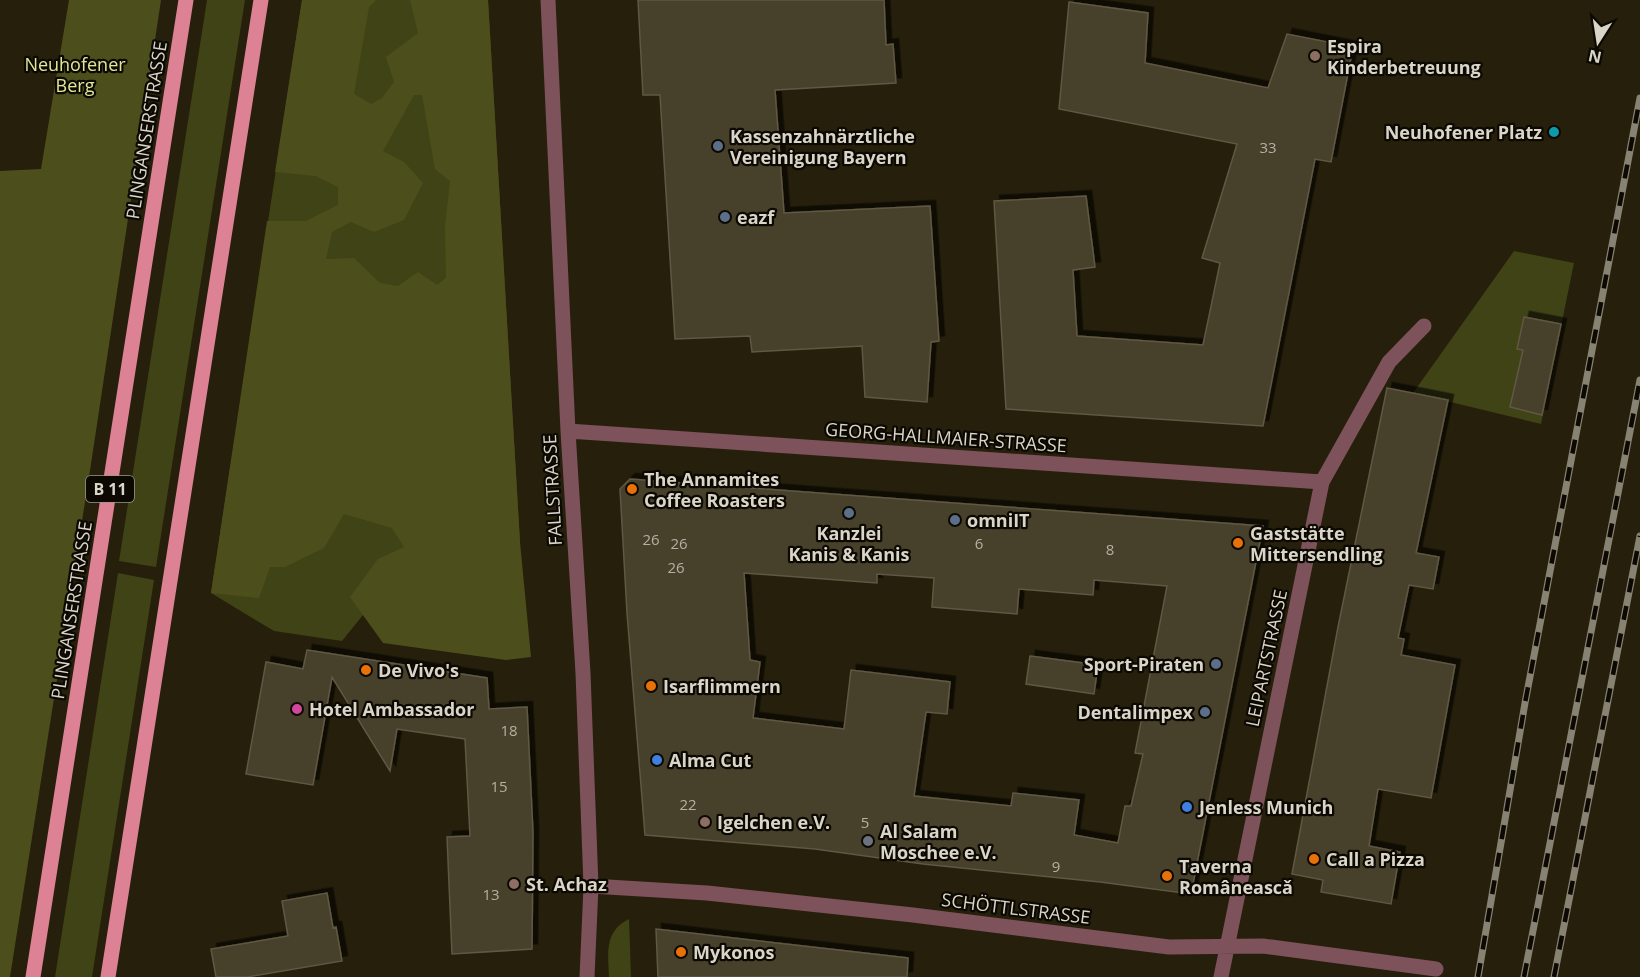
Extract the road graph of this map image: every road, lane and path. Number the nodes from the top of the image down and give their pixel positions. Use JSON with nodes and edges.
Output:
{"nodes":[{"id":1,"x":186,"y":0,"type":"edge"},
{"id":2,"x":261,"y":0,"type":"edge"},
{"id":3,"x":548,"y":0,"type":"edge"},
{"id":4,"x":1424,"y":326,"type":"dead end"},
{"id":5,"x":568,"y":431,"type":"junction"},
{"id":6,"x":1322,"y":482,"type":"junction"},
{"id":7,"x":591,"y":886,"type":"junction"},
{"id":8,"x":1226,"y":946,"type":"junction"},
{"id":9,"x":1436,"y":969,"type":"dead end"},
{"id":10,"x":33,"y":977,"type":"edge"},
{"id":11,"x":108,"y":977,"type":"edge"},
{"id":12,"x":587,"y":977,"type":"edge"},
{"id":13,"x":1221,"y":977,"type":"edge"}],
"edges":[{"from":1,"to":10,"type":"main road","name":"PLINGANSERSTRASSE","number":"B 11"},
{"from":2,"to":11,"type":"main road"},
{"from":3,"to":5,"type":"street","name":"FALLSTRASSE"},
{"from":4,"to":6,"type":"street","name":"LEIPARTSTRASSE"},
{"from":5,"to":6,"type":"street","name":"GEORG-HALLMAIER-STRASSE"},
{"from":5,"to":7,"type":"street","name":"FALLSTRASSE"},
{"from":6,"to":8,"type":"street","name":"LEIPARTSTRASSE"},
{"from":7,"to":8,"type":"street","name":"SCHÖTTLSTRASSE"},
{"from":7,"to":12,"type":"street","name":"FALLSTRASSE"},
{"from":8,"to":9,"type":"street","name":"SCHÖTTLSTRASSE"},
{"from":8,"to":13,"type":"street","name":"LEIPARTSTRASSE"}]}
